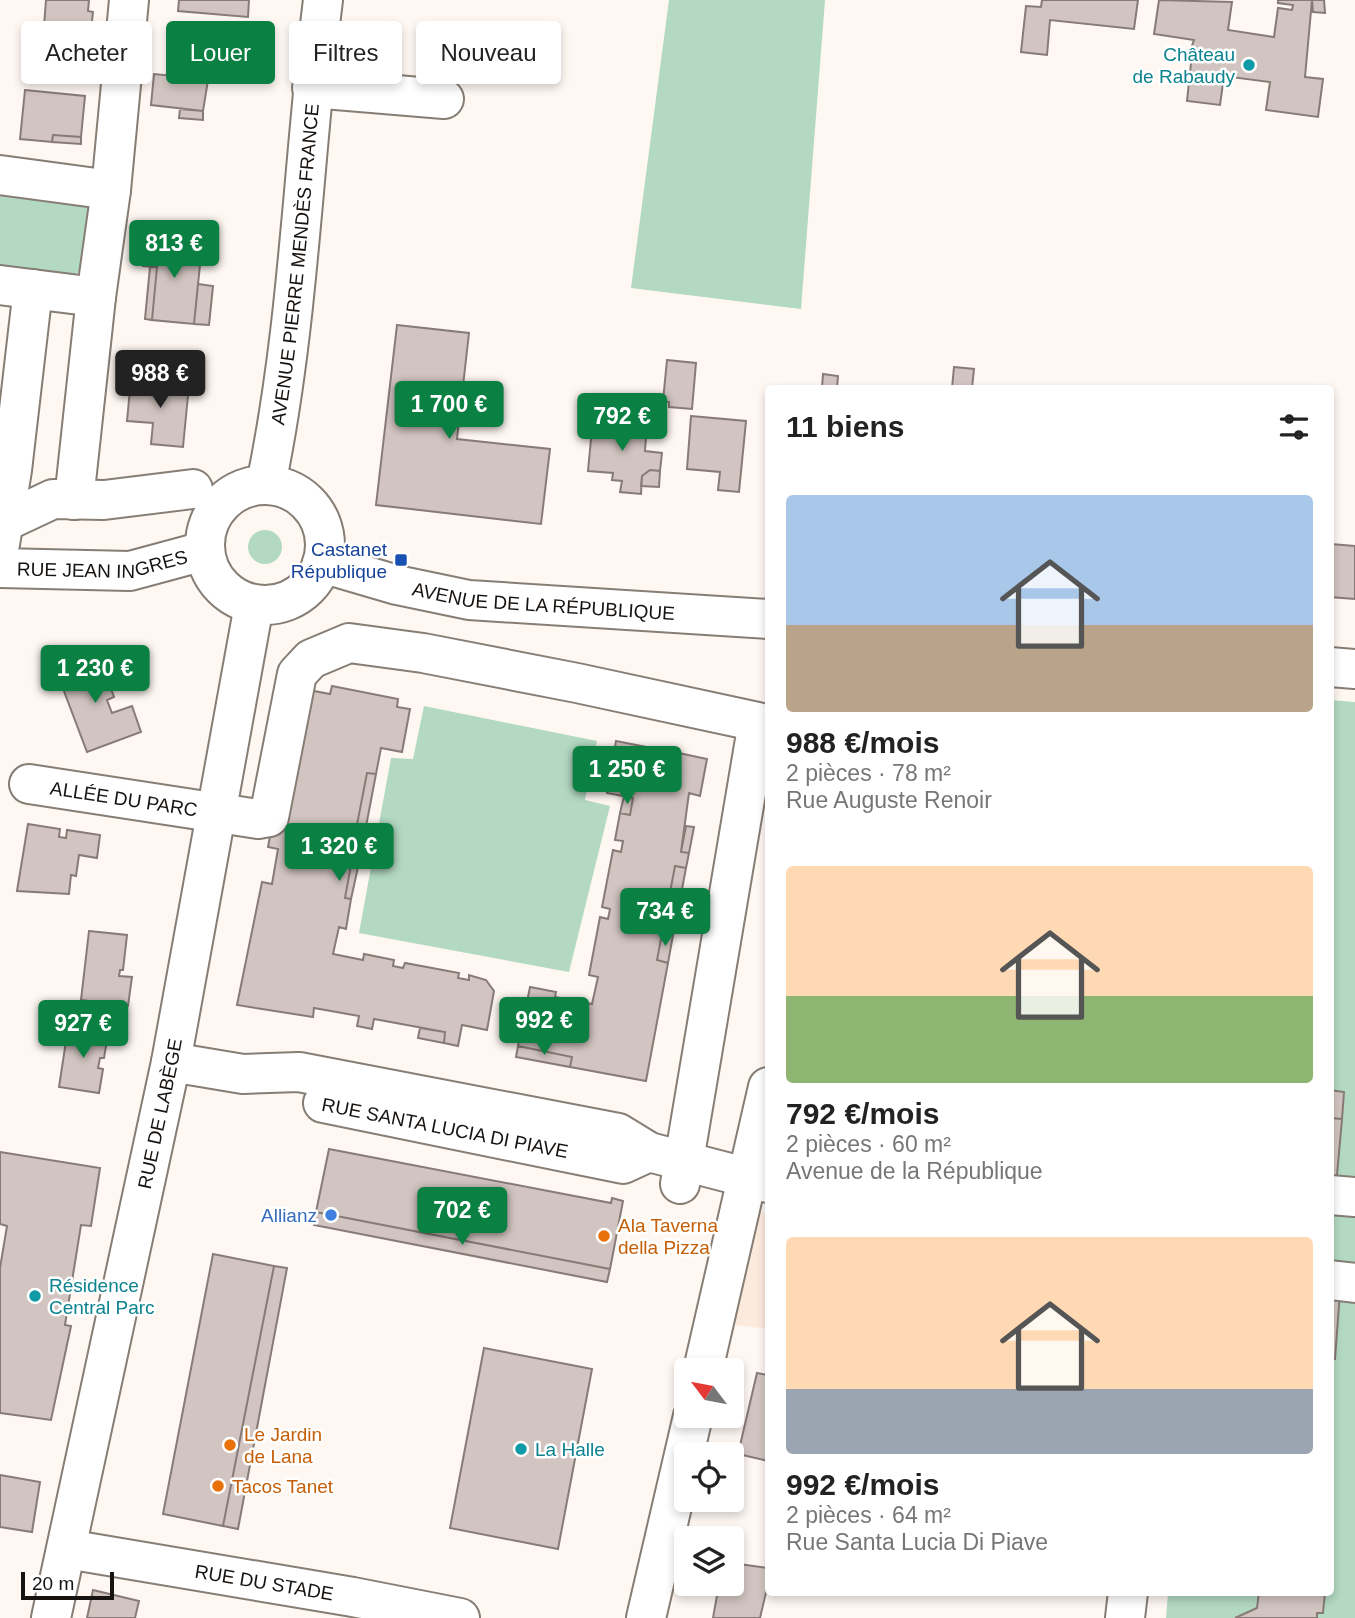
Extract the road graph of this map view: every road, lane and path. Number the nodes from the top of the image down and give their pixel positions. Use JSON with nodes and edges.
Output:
{"nodes":[{"id":1,"x":128,"y":0,"type":"edge"},
{"id":2,"x":323,"y":0,"type":"edge"},
{"id":3,"x":312,"y":88,"type":"junction"},
{"id":4,"x":444,"y":99,"type":"dead end"},
{"id":5,"x":0,"y":175,"type":"edge"},
{"id":6,"x":111,"y":190,"type":"junction"},
{"id":7,"x":16,"y":287,"type":"edge"},
{"id":8,"x":96,"y":297,"type":"junction"},
{"id":9,"x":266,"y":484,"type":"junction"},
{"id":10,"x":193,"y":489,"type":"dead end"},
{"id":11,"x":74,"y":500,"type":"junction"},
{"id":12,"x":2,"y":533,"type":"edge"},
{"id":13,"x":204,"y":551,"type":"junction"},
{"id":14,"x":322,"y":563,"type":"junction"},
{"id":15,"x":0,"y":568,"type":"edge"},
{"id":16,"x":254,"y":605,"type":"junction"},
{"id":17,"x":765,"y":619,"type":"edge"},
{"id":18,"x":1334,"y":667,"type":"edge"},
{"id":19,"x":1355,"y":669,"type":"edge"},
{"id":20,"x":29,"y":784,"type":"dead end"},
{"id":21,"x":218,"y":811,"type":"junction"},
{"id":22,"x":171,"y":1062,"type":"junction"},
{"id":23,"x":765,"y":1115,"type":"edge"},
{"id":24,"x":683,"y":1173,"type":"junction"},
{"id":25,"x":758,"y":1181,"type":"edge"},
{"id":26,"x":1334,"y":1195,"type":"edge"},
{"id":27,"x":1355,"y":1197,"type":"edge"},
{"id":28,"x":1334,"y":1280,"type":"edge"},
{"id":29,"x":1355,"y":1283,"type":"edge"},
{"id":30,"x":706,"y":1358,"type":"edge"},
{"id":31,"x":690,"y":1428,"type":"edge"},
{"id":32,"x":67,"y":1549,"type":"junction"},
{"id":33,"x":1128,"y":1596,"type":"edge"},
{"id":34,"x":51,"y":1618,"type":"edge"},
{"id":35,"x":460,"y":1618,"type":"edge"},
{"id":36,"x":646,"y":1618,"type":"edge"},
{"id":37,"x":1125,"y":1618,"type":"edge"}],
"edges":[{"from":1,"to":6,"type":"street"},
{"from":2,"to":3,"type":"street","name":"AVENUE PIERRE MENDÈS FRANCE"},
{"from":3,"to":4,"type":"street"},
{"from":3,"to":9,"type":"street","name":"AVENUE PIERRE MENDÈS FRANCE"},
{"from":5,"to":6,"type":"street"},
{"from":6,"to":8,"type":"street"},
{"from":7,"to":8,"type":"street"},
{"from":7,"to":12,"type":"street"},
{"from":8,"to":11,"type":"street"},
{"from":9,"to":13,"type":"street"},
{"from":9,"to":14,"type":"street"},
{"from":10,"to":11,"type":"street"},
{"from":11,"to":12,"type":"street"},
{"from":13,"to":15,"type":"street","name":"RUE JEAN INGRES"},
{"from":13,"to":16,"type":"street"},
{"from":14,"to":16,"type":"street"},
{"from":14,"to":17,"type":"street","name":"AVENUE DE LA RÉPUBLIQUE"},
{"from":16,"to":21,"type":"street","name":"RUE DE LABÈGE"},
{"from":18,"to":19,"type":"street"},
{"from":20,"to":21,"type":"street","name":"ALLÉE DU PARC"},
{"from":21,"to":22,"type":"street","name":"RUE DE LABÈGE"},
{"from":21,"to":24,"type":"street","name":"ALLÉE DU PARC"},
{"from":22,"to":24,"type":"street","name":"RUE SANTA LUCIA DI PIAVE"},
{"from":22,"to":32,"type":"street","name":"RUE DE LABÈGE"},
{"from":23,"to":25,"type":"street"},
{"from":24,"to":25,"type":"street","name":"RUE SANTA LUCIA DI PIAVE"},
{"from":25,"to":30,"type":"street"},
{"from":26,"to":27,"type":"street"},
{"from":28,"to":29,"type":"street"},
{"from":31,"to":36,"type":"street"},
{"from":32,"to":34,"type":"street","name":"RUE DE LABÈGE"},
{"from":32,"to":35,"type":"street","name":"RUE DU STADE"},
{"from":33,"to":37,"type":"street"}]}
